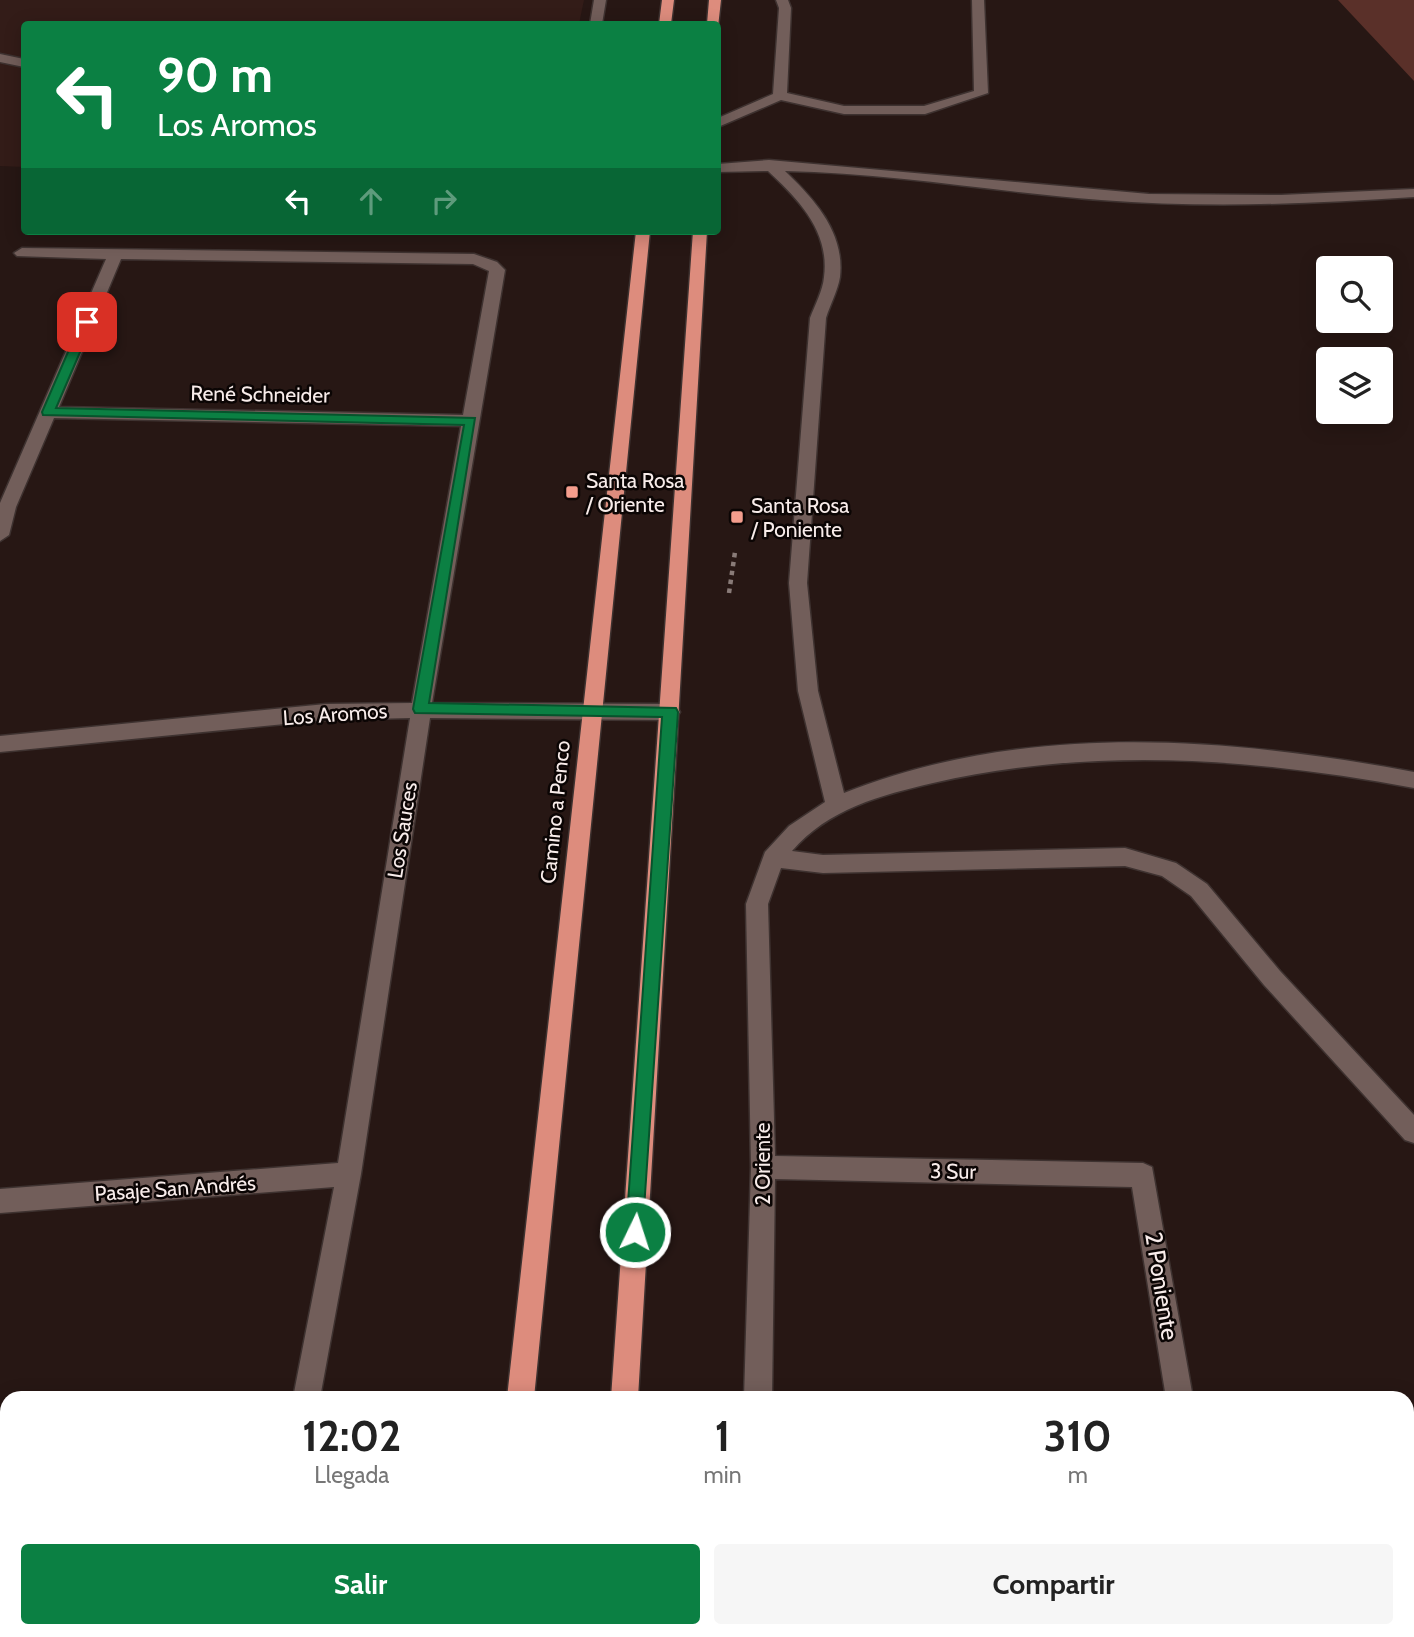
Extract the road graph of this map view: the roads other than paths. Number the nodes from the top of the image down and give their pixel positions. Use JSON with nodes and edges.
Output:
{"nodes":[{"id":1,"x":600,"y":0,"type":"edge"},
{"id":2,"x":668,"y":0,"type":"edge"},
{"id":3,"x":715,"y":0,"type":"edge"},
{"id":4,"x":782,"y":0,"type":"edge"},
{"id":5,"x":978,"y":0,"type":"edge"},
{"id":6,"x":596,"y":21,"type":"edge"},
{"id":7,"x":665,"y":21,"type":"edge"},
{"id":8,"x":713,"y":21,"type":"edge"},
{"id":9,"x":0,"y":58,"type":"edge"},
{"id":10,"x":21,"y":62,"type":"edge"},
{"id":11,"x":780,"y":96,"type":"junction"},
{"id":12,"x":721,"y":122,"type":"edge"},
{"id":13,"x":769,"y":164,"type":"junction"},
{"id":14,"x":721,"y":168,"type":"edge"},
{"id":15,"x":1414,"y":193,"type":"edge"},
{"id":16,"x":643,"y":235,"type":"edge"},
{"id":17,"x":700,"y":235,"type":"edge"},
{"id":18,"x":22,"y":253,"type":"dead end"},
{"id":19,"x":116,"y":254,"type":"junction"},
{"id":20,"x":48,"y":412,"type":"junction"},
{"id":21,"x":471,"y":421,"type":"junction"},
{"id":22,"x":0,"y":535,"type":"edge"},
{"id":23,"x":421,"y":709,"type":"junction"},
{"id":24,"x":595,"y":709,"type":"junction"},
{"id":25,"x":670,"y":712,"type":"junction"},
{"id":26,"x":0,"y":744,"type":"edge"},
{"id":27,"x":1414,"y":780,"type":"edge"},
{"id":28,"x":836,"y":804,"type":"junction"},
{"id":29,"x":773,"y":858,"type":"junction"},
{"id":30,"x":1414,"y":1132,"type":"edge"},
{"id":31,"x":763,"y":1167,"type":"junction"},
{"id":32,"x":349,"y":1174,"type":"junction"},
{"id":33,"x":1143,"y":1175,"type":"joint"},
{"id":34,"x":0,"y":1201,"type":"edge"},
{"id":35,"x":308,"y":1391,"type":"edge"},
{"id":36,"x":521,"y":1391,"type":"edge"},
{"id":37,"x":624,"y":1391,"type":"edge"},
{"id":38,"x":758,"y":1391,"type":"edge"},
{"id":39,"x":1179,"y":1391,"type":"edge"}],
"edges":[{"from":1,"to":6,"type":"street"},
{"from":2,"to":7,"type":"highway"},
{"from":3,"to":8,"type":"highway"},
{"from":4,"to":11,"type":"street"},
{"from":5,"to":11,"type":"street"},
{"from":9,"to":10,"type":"street"},
{"from":11,"to":12,"type":"street"},
{"from":13,"to":14,"type":"street"},
{"from":13,"to":15,"type":"street"},
{"from":13,"to":28,"type":"street"},
{"from":16,"to":24,"type":"highway","name":"Camino a Penco"},
{"from":17,"to":25,"type":"highway"},
{"from":18,"to":19,"type":"street"},
{"from":19,"to":20,"type":"street"},
{"from":19,"to":21,"type":"street","name":"Los Sauces"},
{"from":20,"to":21,"type":"street","name":"René Schneider"},
{"from":20,"to":22,"type":"street"},
{"from":21,"to":23,"type":"street","name":"Los Sauces"},
{"from":23,"to":24,"type":"street","name":"Los Aromos"},
{"from":23,"to":26,"type":"street","name":"Los Aromos"},
{"from":23,"to":32,"type":"street","name":"Los Sauces"},
{"from":24,"to":25,"type":"street","name":"Los Aromos"},
{"from":24,"to":36,"type":"highway","name":"Camino a Penco"},
{"from":25,"to":37,"type":"highway"},
{"from":27,"to":28,"type":"street","name":"2 Oriente"},
{"from":28,"to":29,"type":"street","name":"2 Oriente"},
{"from":29,"to":30,"type":"street"},
{"from":29,"to":31,"type":"street","name":"2 Oriente"},
{"from":31,"to":33,"type":"street","name":"3 Sur"},
{"from":31,"to":38,"type":"street","name":"2 Oriente"},
{"from":32,"to":34,"type":"street","name":"Pasaje San Andrés"},
{"from":32,"to":35,"type":"street","name":"Los Sauces"},
{"from":33,"to":39,"type":"street","name":"2 Poniente"}]}
